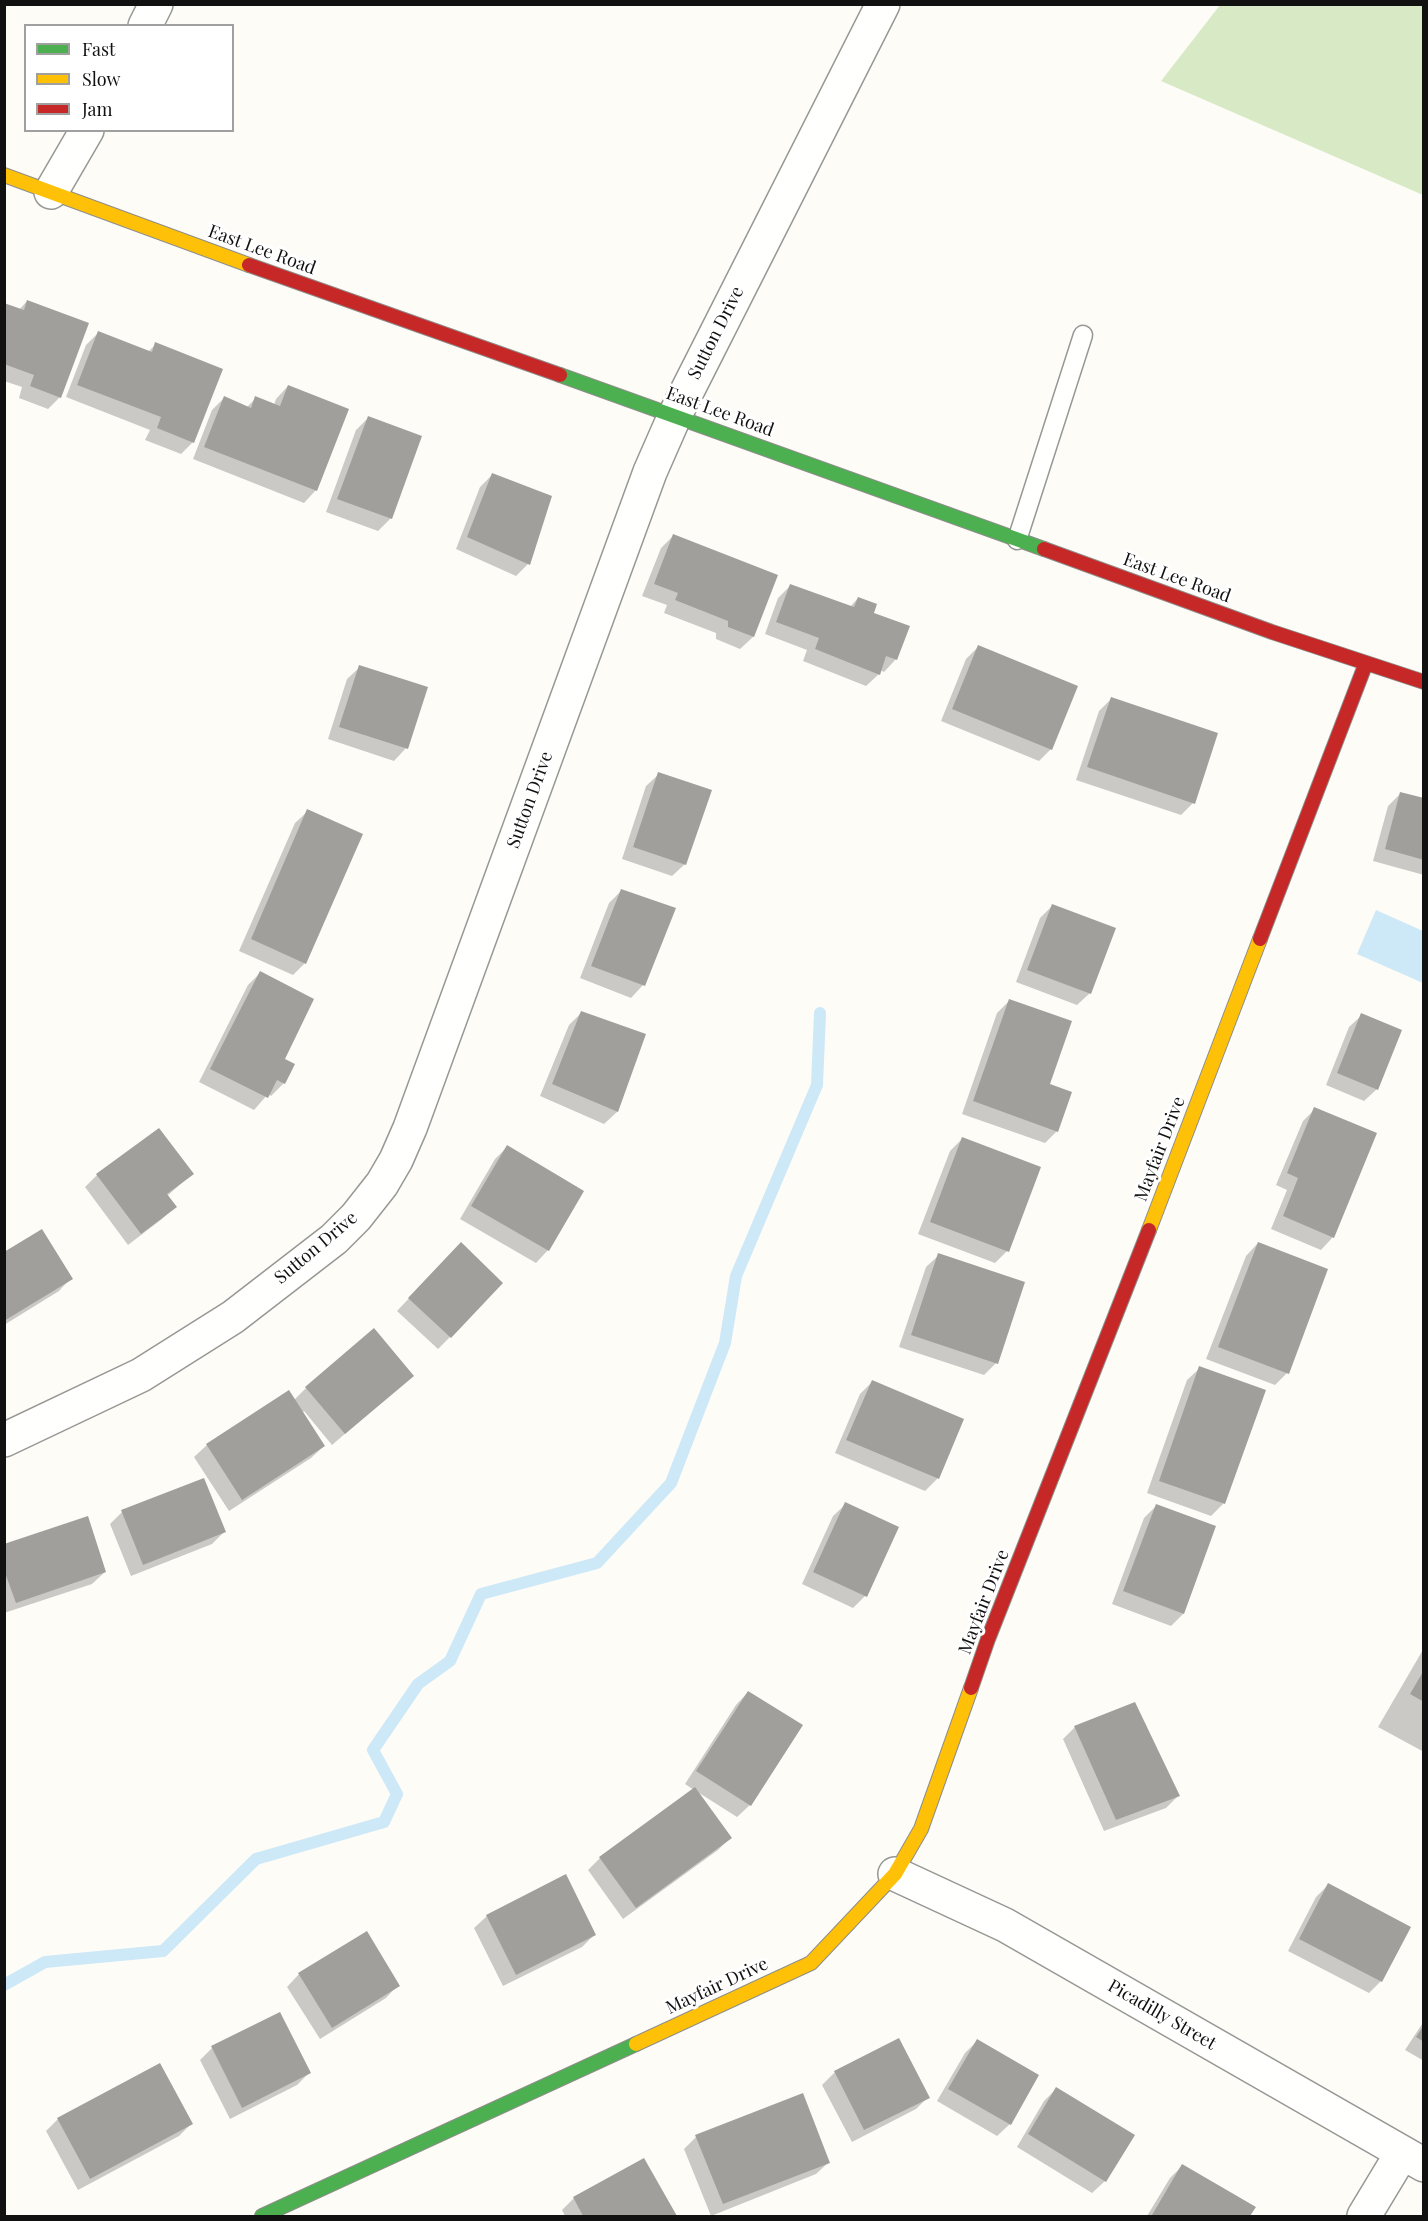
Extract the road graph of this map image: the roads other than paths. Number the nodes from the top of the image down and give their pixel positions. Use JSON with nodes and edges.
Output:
{"nodes":[{"id":1,"x":156,"y":4,"type":"edge"},
{"id":2,"x":884,"y":4,"type":"edge"},
{"id":3,"x":146,"y":24,"type":"edge"},
{"id":4,"x":86,"y":132,"type":"edge"},
{"id":5,"x":4,"y":175,"type":"edge"},
{"id":6,"x":51,"y":192,"type":"junction"},
{"id":7,"x":1083,"y":335,"type":"dead end"},
{"id":8,"x":675,"y":415,"type":"junction"},
{"id":9,"x":1017,"y":540,"type":"junction"},
{"id":10,"x":1366,"y":663,"type":"junction"},
{"id":11,"x":1424,"y":682,"type":"edge"},
{"id":12,"x":4,"y":1440,"type":"edge"},
{"id":13,"x":895,"y":1874,"type":"junction"},
{"id":14,"x":1413,"y":2159,"type":"edge"},
{"id":15,"x":262,"y":2217,"type":"edge"},
{"id":16,"x":1364,"y":2217,"type":"edge"}],
"edges":[{"from":1,"to":3,"type":"street"},
{"from":2,"to":8,"type":"street","name":"Sutton Drive"},
{"from":4,"to":6,"type":"street"},
{"from":5,"to":6,"type":"street","name":"East Lee Road"},
{"from":6,"to":8,"type":"street","name":"East Lee Road"},
{"from":7,"to":9,"type":"lane"},
{"from":8,"to":9,"type":"street","name":"East Lee Road"},
{"from":8,"to":12,"type":"street","name":"Sutton Drive"},
{"from":9,"to":10,"type":"street","name":"East Lee Road"},
{"from":10,"to":11,"type":"street","name":"East Lee Road"},
{"from":10,"to":13,"type":"street","name":"Mayfair Drive"},
{"from":13,"to":14,"type":"street","name":"Picadilly Street"},
{"from":13,"to":15,"type":"street","name":"Mayfair Drive"},
{"from":14,"to":16,"type":"street"}]}
